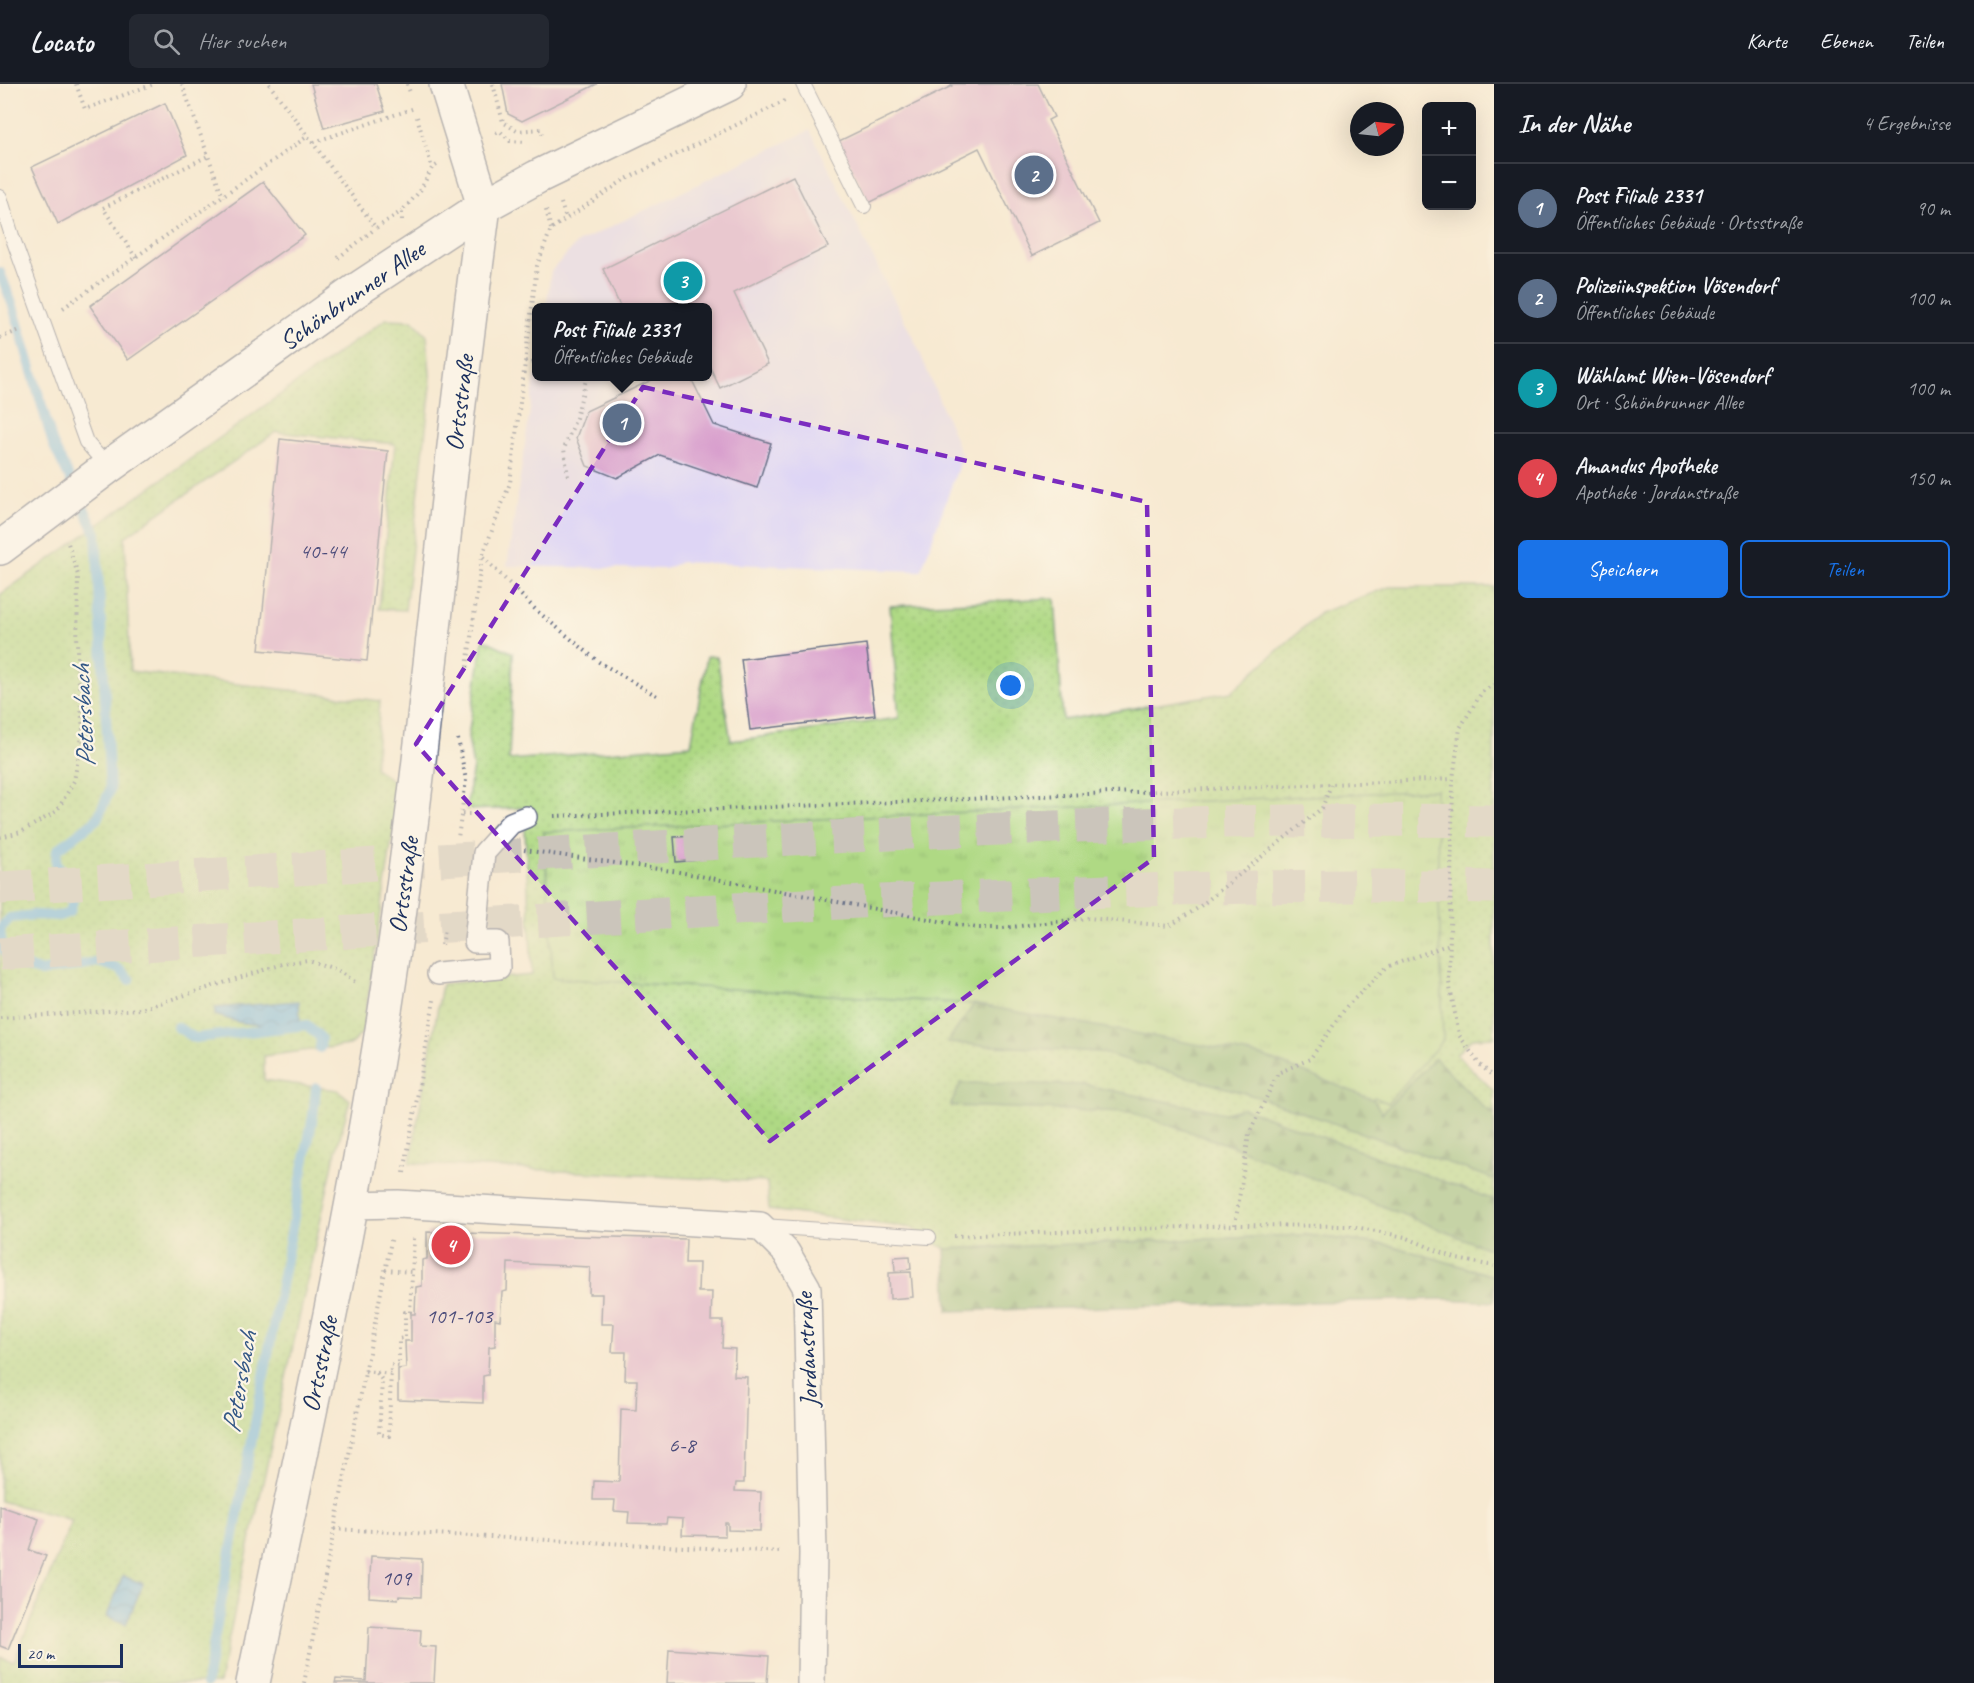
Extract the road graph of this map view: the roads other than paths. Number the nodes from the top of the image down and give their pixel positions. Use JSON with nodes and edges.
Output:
{"nodes":[{"id":1,"x":446,"y":84,"type":"edge"},
{"id":2,"x":729,"y":84,"type":"edge"},
{"id":3,"x":805,"y":87,"type":"edge"},
{"id":4,"x":0,"y":197,"type":"edge"},
{"id":5,"x":484,"y":206,"type":"junction"},
{"id":6,"x":864,"y":206,"type":"dead end"},
{"id":7,"x":100,"y":473,"type":"junction"},
{"id":8,"x":0,"y":548,"type":"edge"},
{"id":9,"x":526,"y":817,"type":"road end"},
{"id":10,"x":438,"y":975,"type":"dead end"},
{"id":11,"x":351,"y":1205,"type":"junction"},
{"id":12,"x":760,"y":1226,"type":"junction"},
{"id":13,"x":929,"y":1237,"type":"road end"},
{"id":14,"x":254,"y":1683,"type":"edge"},
{"id":15,"x":811,"y":1683,"type":"edge"}],
"edges":[{"from":1,"to":5,"type":"street","name":"Ortsstraße"},
{"from":2,"to":5,"type":"street","name":"Schönbrunner Allee"},
{"from":3,"to":6,"type":"lane"},
{"from":4,"to":7,"type":"lane"},
{"from":5,"to":7,"type":"street","name":"Schönbrunner Allee"},
{"from":5,"to":11,"type":"street","name":"Ortsstraße"},
{"from":7,"to":8,"type":"street","name":"Schönbrunner Allee"},
{"from":9,"to":10,"type":"street"},
{"from":11,"to":12,"type":"street"},
{"from":11,"to":14,"type":"street","name":"Ortsstraße"},
{"from":12,"to":13,"type":"lane"},
{"from":12,"to":15,"type":"street","name":"Jordanstraße"}]}
